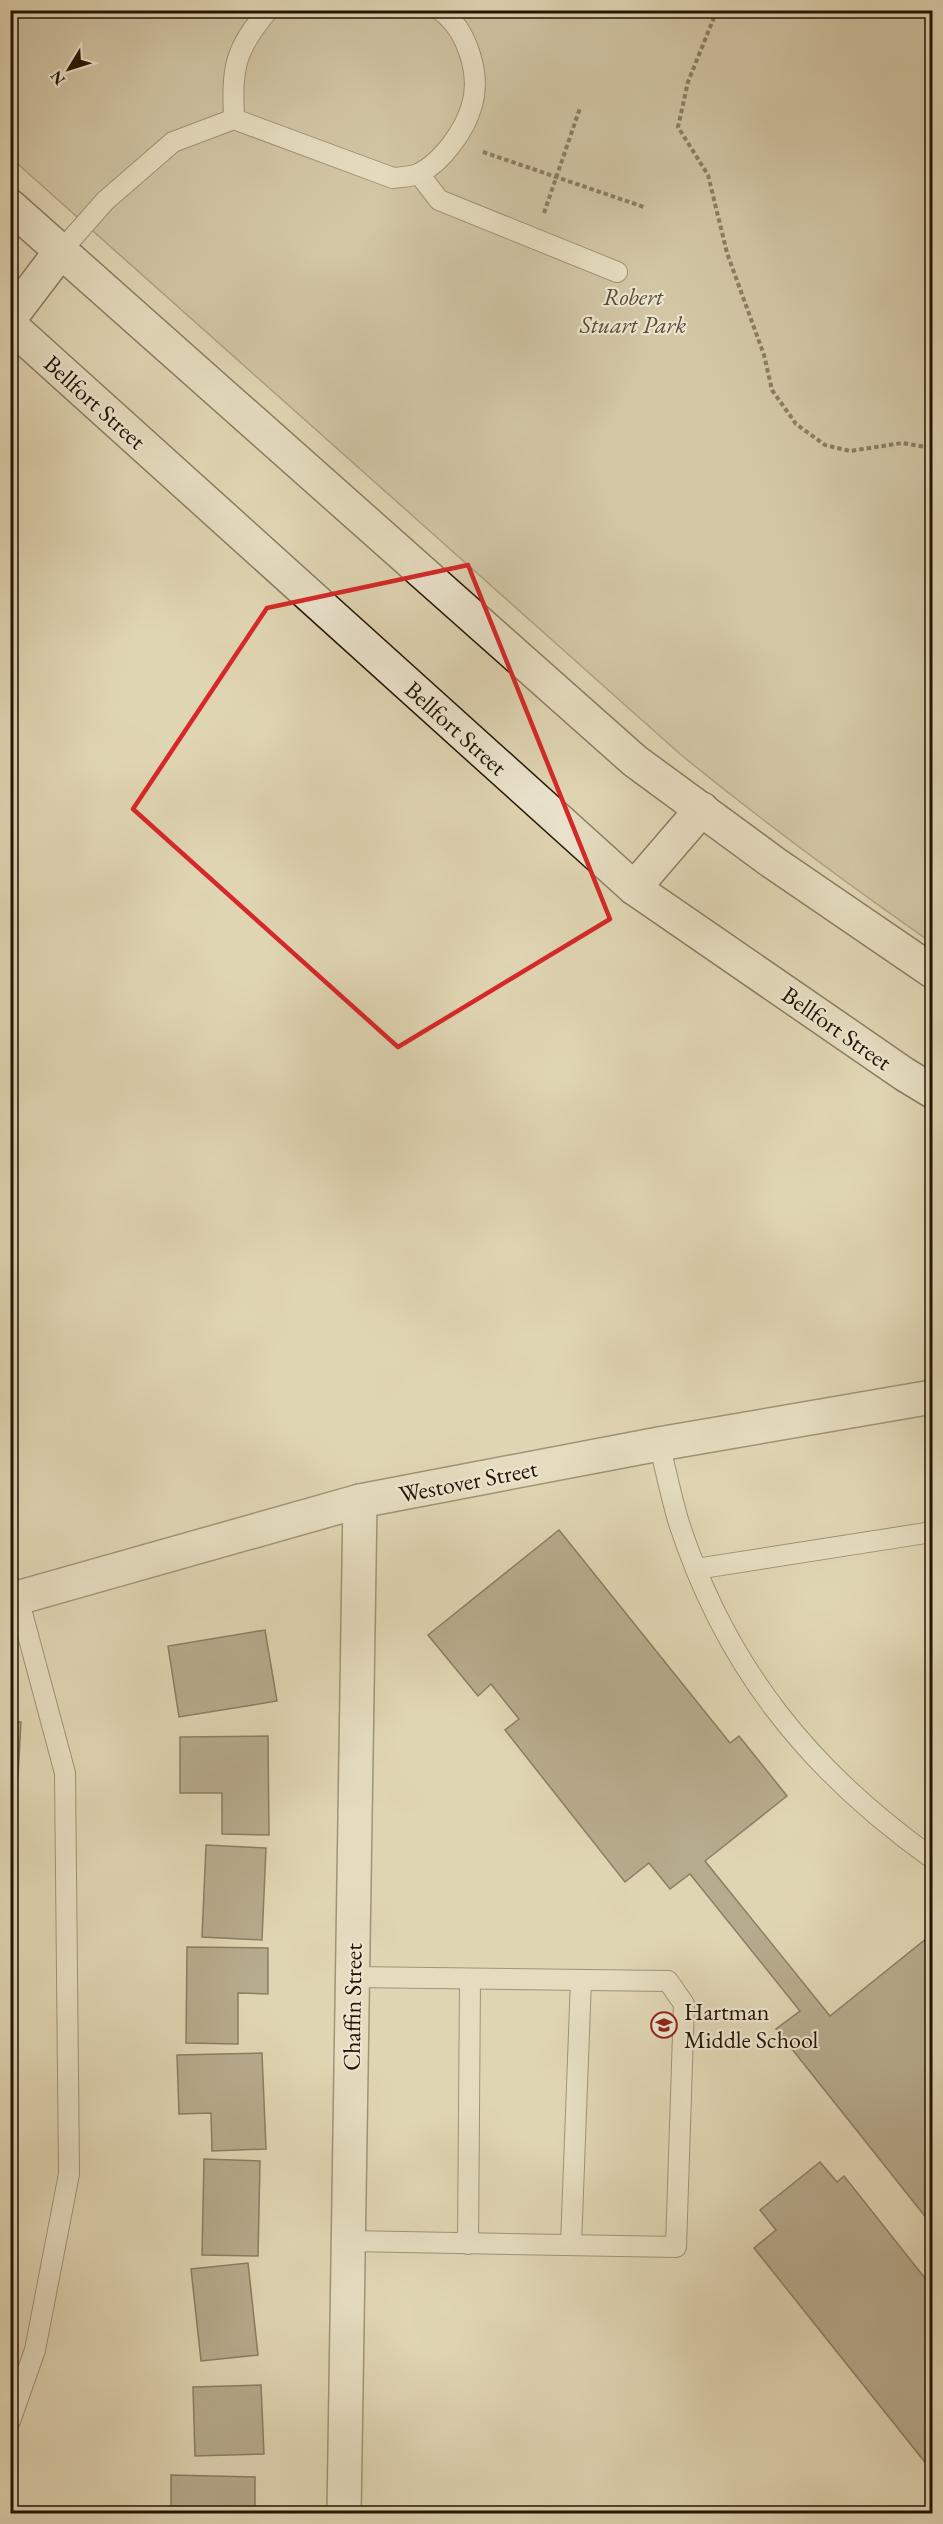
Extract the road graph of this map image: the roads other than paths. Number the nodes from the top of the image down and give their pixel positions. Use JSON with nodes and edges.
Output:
{"nodes":[{"id":1,"x":268,"y":10,"type":"edge"},
{"id":2,"x":440,"y":10,"type":"edge"},
{"id":3,"x":234,"y":118,"type":"junction"},
{"id":4,"x":419,"y":174,"type":"junction"},
{"id":5,"x":10,"y":206,"type":"edge"},
{"id":6,"x":61,"y":251,"type":"junction"},
{"id":7,"x":617,"y":272,"type":"dead end"},
{"id":8,"x":10,"y":318,"type":"edge"},
{"id":9,"x":10,"y":326,"type":"edge"},
{"id":10,"x":702,"y":809,"type":"junction"},
{"id":11,"x":634,"y":888,"type":"junction"},
{"id":12,"x":933,"y":971,"type":"edge"},
{"id":13,"x":933,"y":1091,"type":"edge"},
{"id":14,"x":933,"y":1397,"type":"edge"},
{"id":15,"x":659,"y":1444,"type":"junction"},
{"id":16,"x":360,"y":1502,"type":"junction"},
{"id":17,"x":933,"y":1532,"type":"edge"},
{"id":18,"x":696,"y":1569,"type":"junction"},
{"id":19,"x":14,"y":1599,"type":"edge"},
{"id":20,"x":933,"y":1858,"type":"edge"},
{"id":21,"x":352,"y":1977,"type":"junction"},
{"id":22,"x":470,"y":1979,"type":"junction"},
{"id":23,"x":581,"y":1980,"type":"junction"},
{"id":24,"x":348,"y":2241,"type":"junction"},
{"id":25,"x":468,"y":2244,"type":"junction"},
{"id":26,"x":571,"y":2245,"type":"junction"},
{"id":27,"x":10,"y":2421,"type":"edge"},
{"id":28,"x":344,"y":2514,"type":"edge"}],
"edges":[{"from":1,"to":3,"type":"lane"},
{"from":2,"to":4,"type":"lane"},
{"from":3,"to":4,"type":"lane"},
{"from":3,"to":6,"type":"lane"},
{"from":4,"to":7,"type":"lane"},
{"from":5,"to":6,"type":"main road"},
{"from":6,"to":8,"type":"main road"},
{"from":6,"to":10,"type":"main road"},
{"from":9,"to":11,"type":"main road","name":"Bellfort Street"},
{"from":10,"to":11,"type":"main road"},
{"from":10,"to":12,"type":"main road"},
{"from":11,"to":13,"type":"main road","name":"Bellfort Street"},
{"from":14,"to":15,"type":"main road","name":"Westover Street"},
{"from":15,"to":16,"type":"main road","name":"Westover Street"},
{"from":15,"to":18,"type":"lane"},
{"from":16,"to":19,"type":"main road","name":"Westover Street"},
{"from":16,"to":21,"type":"main road","name":"Chaffin Street"},
{"from":17,"to":18,"type":"lane"},
{"from":18,"to":20,"type":"lane"},
{"from":19,"to":27,"type":"lane"},
{"from":21,"to":22,"type":"lane"},
{"from":21,"to":24,"type":"main road","name":"Chaffin Street"},
{"from":22,"to":23,"type":"lane"},
{"from":22,"to":25,"type":"lane"},
{"from":23,"to":26,"type":"lane"},
{"from":23,"to":26,"type":"lane"},
{"from":24,"to":25,"type":"lane"},
{"from":24,"to":28,"type":"main road","name":"Chaffin Street"},
{"from":25,"to":26,"type":"lane"}]}
